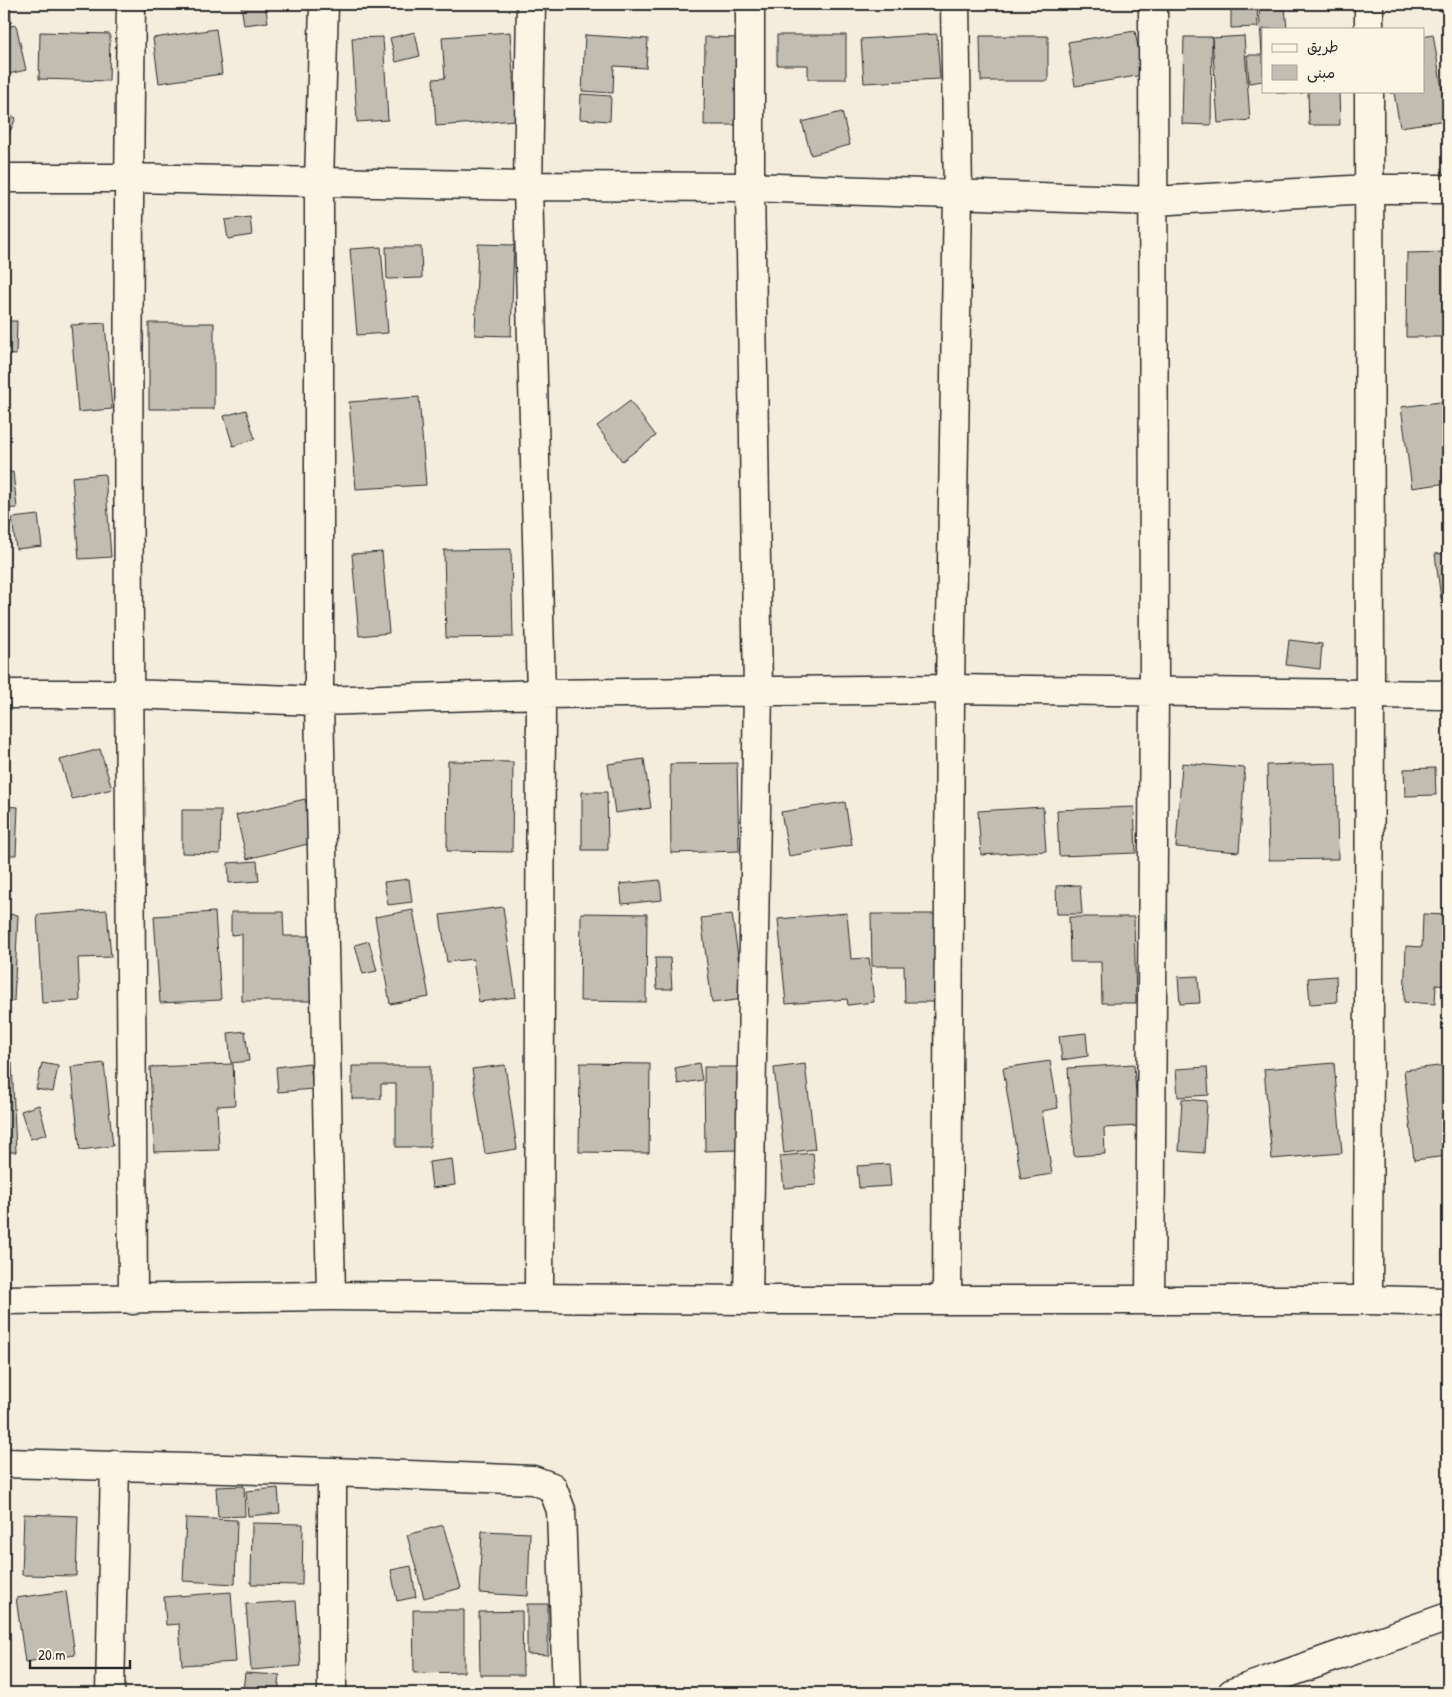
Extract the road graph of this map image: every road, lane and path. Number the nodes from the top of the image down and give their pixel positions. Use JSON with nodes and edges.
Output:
{"nodes":[{"id":1,"x":131,"y":4,"type":"edge"},
{"id":2,"x":324,"y":4,"type":"edge"},
{"id":3,"x":530,"y":4,"type":"edge"},
{"id":4,"x":750,"y":4,"type":"edge"},
{"id":5,"x":955,"y":4,"type":"edge"},
{"id":6,"x":1153,"y":4,"type":"edge"},
{"id":7,"x":1368,"y":4,"type":"edge"},
{"id":8,"x":1369,"y":28,"type":"edge"},
{"id":9,"x":1369,"y":92,"type":"edge"},
{"id":10,"x":4,"y":178,"type":"edge"},
{"id":11,"x":128,"y":178,"type":"junction"},
{"id":12,"x":319,"y":182,"type":"junction"},
{"id":13,"x":528,"y":186,"type":"junction"},
{"id":14,"x":750,"y":187,"type":"junction"},
{"id":15,"x":1369,"y":189,"type":"junction"},
{"id":16,"x":1448,"y":189,"type":"edge"},
{"id":17,"x":958,"y":194,"type":"junction"},
{"id":18,"x":1154,"y":201,"type":"junction"},
{"id":19,"x":950,"y":689,"type":"junction"},
{"id":20,"x":758,"y":690,"type":"junction"},
{"id":21,"x":1154,"y":692,"type":"junction"},
{"id":22,"x":4,"y":694,"type":"edge"},
{"id":23,"x":130,"y":694,"type":"junction"},
{"id":24,"x":541,"y":694,"type":"junction"},
{"id":25,"x":1370,"y":695,"type":"junction"},
{"id":26,"x":1448,"y":695,"type":"edge"},
{"id":27,"x":319,"y":701,"type":"junction"},
{"id":28,"x":331,"y":1296,"type":"junction"},
{"id":29,"x":539,"y":1297,"type":"junction"},
{"id":30,"x":947,"y":1299,"type":"junction"},
{"id":31,"x":1150,"y":1299,"type":"junction"},
{"id":32,"x":4,"y":1300,"type":"edge"},
{"id":33,"x":134,"y":1300,"type":"junction"},
{"id":34,"x":748,"y":1300,"type":"junction"},
{"id":35,"x":1368,"y":1300,"type":"junction"},
{"id":36,"x":1448,"y":1302,"type":"edge"},
{"id":37,"x":4,"y":1463,"type":"edge"},
{"id":38,"x":115,"y":1465,"type":"junction"},
{"id":39,"x":332,"y":1472,"type":"junction"},
{"id":40,"x":1448,"y":1617,"type":"edge"},
{"id":41,"x":110,"y":1693,"type":"edge"},
{"id":42,"x":332,"y":1693,"type":"edge"},
{"id":43,"x":567,"y":1693,"type":"edge"},
{"id":44,"x":1232,"y":1693,"type":"edge"}],
"edges":[{"from":1,"to":11,"type":"street"},
{"from":2,"to":12,"type":"street"},
{"from":3,"to":13,"type":"street"},
{"from":4,"to":14,"type":"street"},
{"from":5,"to":17,"type":"street"},
{"from":6,"to":18,"type":"street"},
{"from":7,"to":8,"type":"street"},
{"from":9,"to":15,"type":"street"},
{"from":10,"to":11,"type":"street"},
{"from":11,"to":12,"type":"street"},
{"from":11,"to":23,"type":"street"},
{"from":12,"to":13,"type":"street"},
{"from":12,"to":27,"type":"street"},
{"from":13,"to":14,"type":"street"},
{"from":13,"to":24,"type":"street"},
{"from":14,"to":17,"type":"street"},
{"from":14,"to":20,"type":"street"},
{"from":15,"to":16,"type":"street"},
{"from":15,"to":18,"type":"street"},
{"from":15,"to":25,"type":"street"},
{"from":17,"to":18,"type":"street"},
{"from":17,"to":19,"type":"street"},
{"from":18,"to":21,"type":"street"},
{"from":19,"to":20,"type":"street"},
{"from":19,"to":21,"type":"street"},
{"from":19,"to":30,"type":"street"},
{"from":20,"to":24,"type":"street"},
{"from":20,"to":34,"type":"street"},
{"from":21,"to":25,"type":"street"},
{"from":21,"to":31,"type":"street"},
{"from":22,"to":23,"type":"street"},
{"from":23,"to":27,"type":"street"},
{"from":23,"to":33,"type":"street"},
{"from":24,"to":27,"type":"street"},
{"from":24,"to":29,"type":"street"},
{"from":25,"to":26,"type":"street"},
{"from":25,"to":35,"type":"street"},
{"from":27,"to":28,"type":"street"},
{"from":28,"to":29,"type":"street"},
{"from":28,"to":33,"type":"street"},
{"from":29,"to":34,"type":"street"},
{"from":30,"to":31,"type":"street"},
{"from":30,"to":34,"type":"street"},
{"from":31,"to":35,"type":"street"},
{"from":32,"to":33,"type":"street"},
{"from":35,"to":36,"type":"street"},
{"from":37,"to":38,"type":"street"},
{"from":38,"to":39,"type":"street"},
{"from":38,"to":41,"type":"street"},
{"from":39,"to":42,"type":"street"},
{"from":39,"to":43,"type":"street"},
{"from":40,"to":44,"type":"street"}]}
